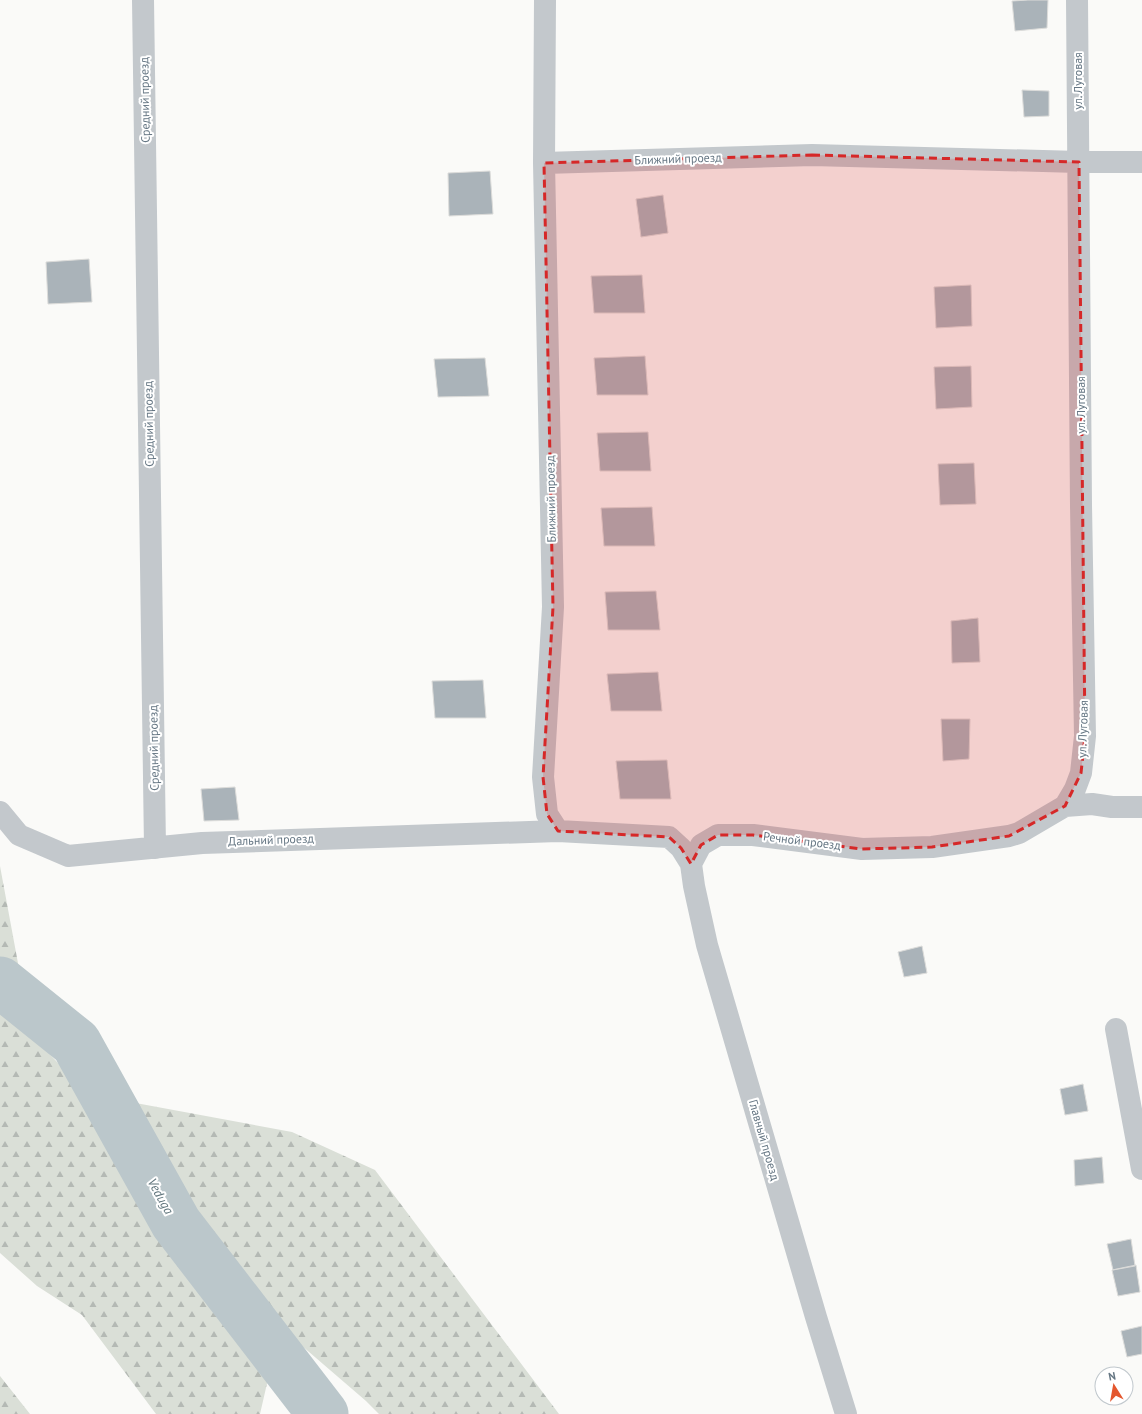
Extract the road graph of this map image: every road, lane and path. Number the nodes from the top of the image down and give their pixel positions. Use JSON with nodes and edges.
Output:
{"nodes":[{"id":1,"x":143,"y":0,"type":"edge"},
{"id":2,"x":545,"y":0,"type":"edge"},
{"id":3,"x":1078,"y":0,"type":"edge"},
{"id":4,"x":1079,"y":162,"type":"junction"},
{"id":5,"x":1142,"y":162,"type":"edge"},
{"id":6,"x":544,"y":163,"type":"junction"},
{"id":7,"x":1065,"y":806,"type":"junction"},
{"id":8,"x":1142,"y":807,"type":"edge"},
{"id":9,"x":0,"y":812,"type":"edge"},
{"id":10,"x":558,"y":831,"type":"junction"},
{"id":11,"x":155,"y":848,"type":"junction"},
{"id":12,"x":691,"y":864,"type":"junction"},
{"id":13,"x":1116,"y":1029,"type":"dead end"},
{"id":14,"x":1142,"y":1169,"type":"edge"},
{"id":15,"x":846,"y":1414,"type":"edge"}],
"edges":[{"from":1,"to":11,"type":"street","name":"Средний проезд"},
{"from":2,"to":6,"type":"street","name":"Ближний проезд"},
{"from":3,"to":4,"type":"street","name":"ул. Луговая"},
{"from":4,"to":5,"type":"street","name":"Ближний проезд"},
{"from":4,"to":6,"type":"street","name":"Ближний проезд"},
{"from":4,"to":7,"type":"street","name":"ул. Луговая"},
{"from":6,"to":10,"type":"street","name":"Ближний проезд"},
{"from":7,"to":8,"type":"street"},
{"from":7,"to":12,"type":"street","name":"Речной проезд"},
{"from":9,"to":11,"type":"street","name":"Дальний проезд"},
{"from":10,"to":11,"type":"street","name":"Дальний проезд"},
{"from":10,"to":12,"type":"street"},
{"from":12,"to":15,"type":"street","name":"Главный проезд"},
{"from":13,"to":14,"type":"street"}]}
